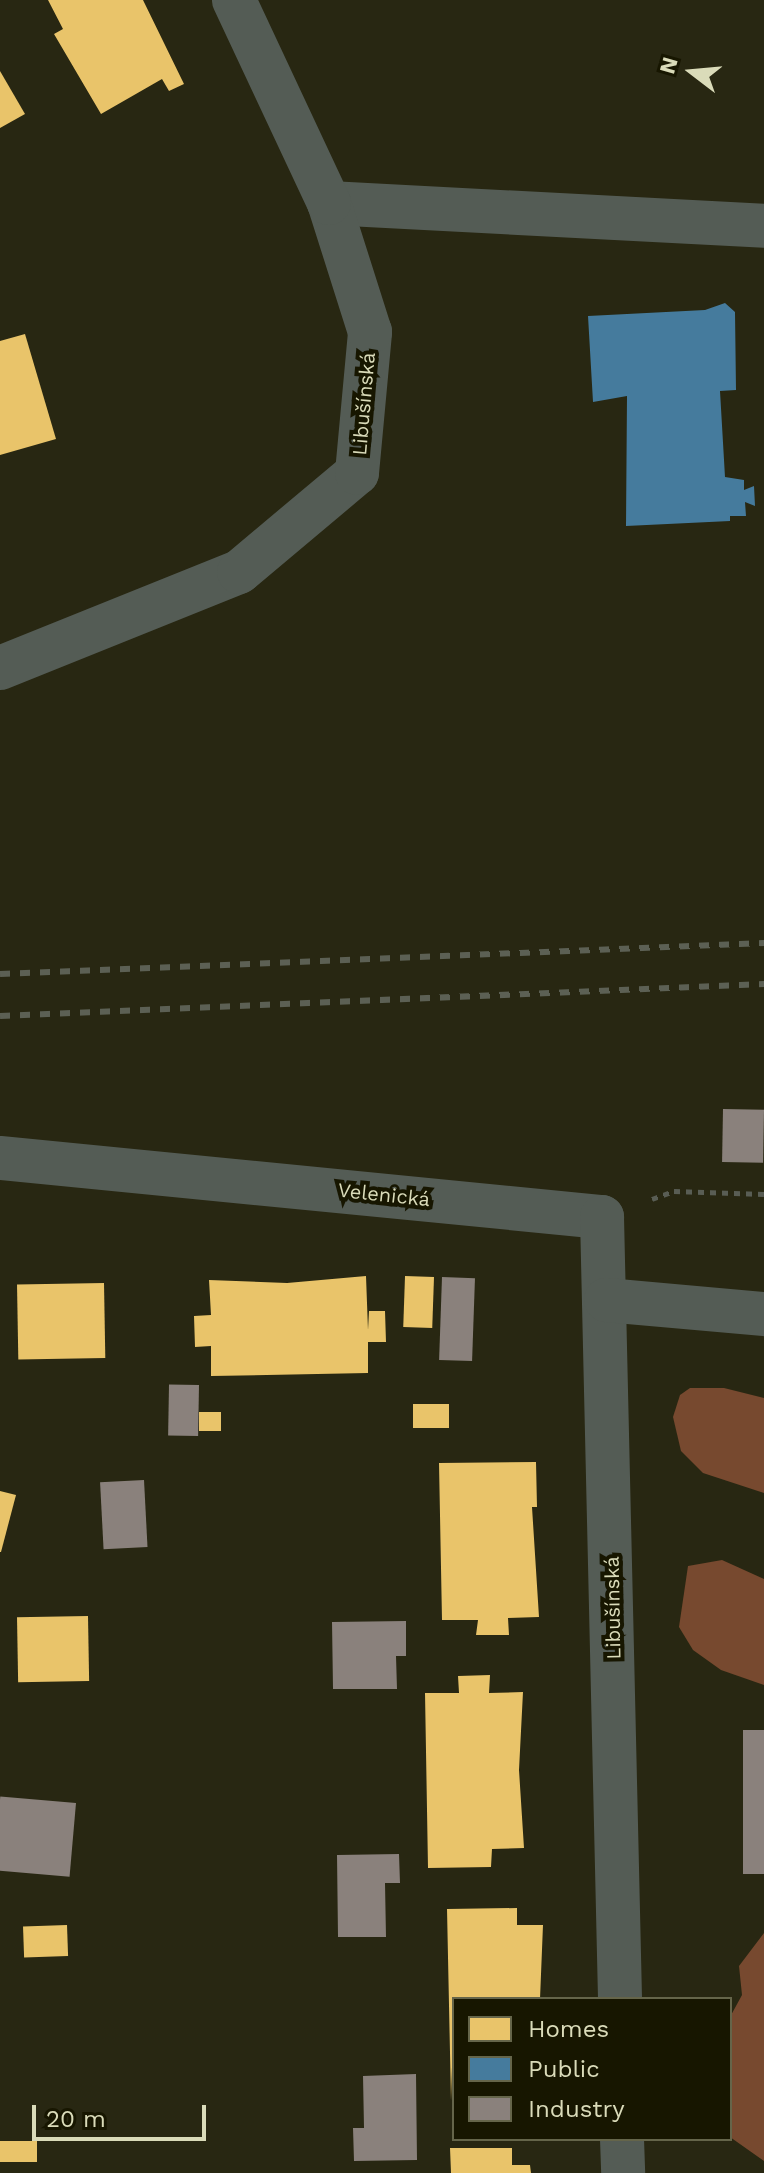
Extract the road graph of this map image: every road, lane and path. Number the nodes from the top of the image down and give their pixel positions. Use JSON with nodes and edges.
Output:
{"nodes":[{"id":1,"x":234,"y":0,"type":"edge"},
{"id":2,"x":329,"y":203,"type":"junction"},
{"id":3,"x":764,"y":226,"type":"edge"},
{"id":4,"x":0,"y":668,"type":"edge"},
{"id":5,"x":0,"y":1158,"type":"edge"},
{"id":6,"x":764,"y":1194,"type":"edge"},
{"id":7,"x":602,"y":1217,"type":"junction"},
{"id":8,"x":606,"y":1300,"type":"junction"},
{"id":9,"x":764,"y":1314,"type":"edge"},
{"id":10,"x":620,"y":1997,"type":"edge"},
{"id":11,"x":622,"y":2141,"type":"edge"},
{"id":12,"x":623,"y":2173,"type":"edge"}],
"edges":[{"from":1,"to":2,"type":"street","name":"Libušínská"},
{"from":2,"to":3,"type":"street"},
{"from":2,"to":4,"type":"street","name":"Libušínská"},
{"from":5,"to":7,"type":"street","name":"Velenická"},
{"from":6,"to":7,"type":"path"},
{"from":7,"to":8,"type":"street","name":"Libušínská"},
{"from":8,"to":9,"type":"street"},
{"from":8,"to":10,"type":"street","name":"Libušínská"},
{"from":11,"to":12,"type":"street"}]}
